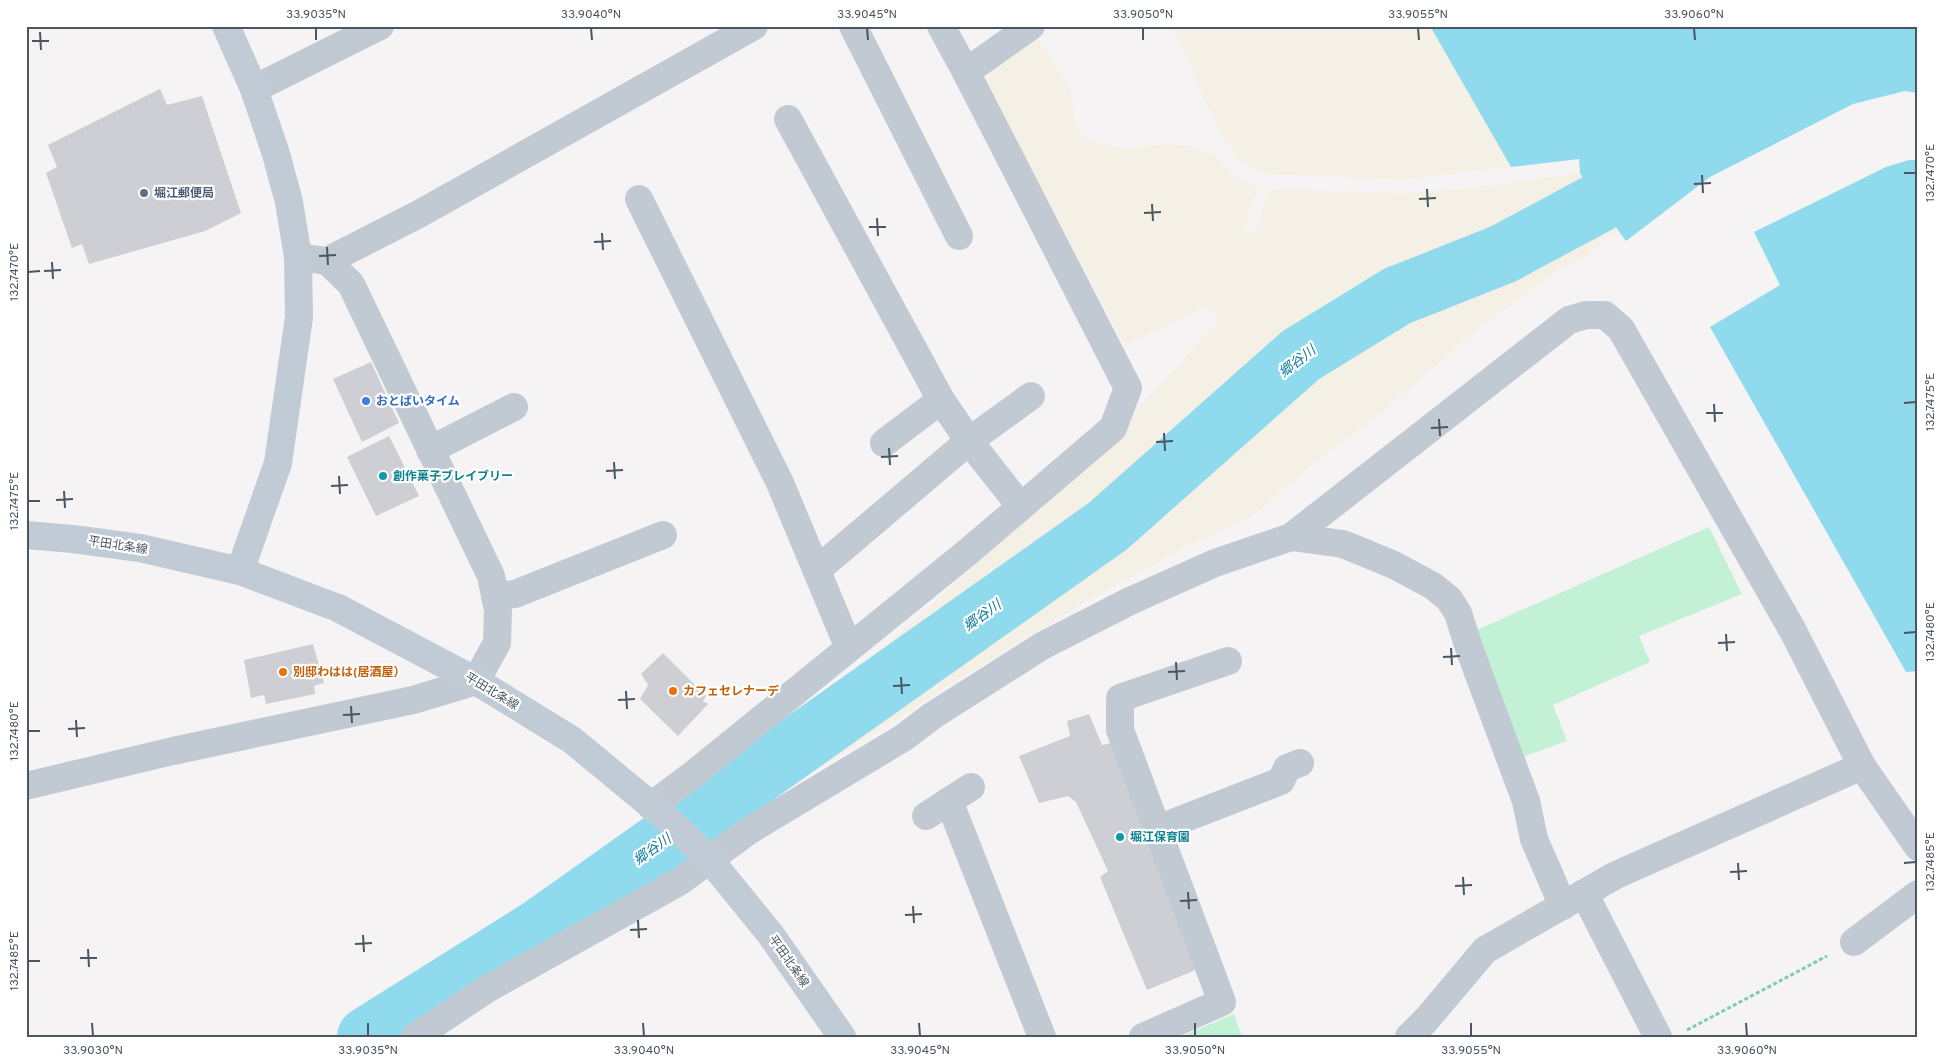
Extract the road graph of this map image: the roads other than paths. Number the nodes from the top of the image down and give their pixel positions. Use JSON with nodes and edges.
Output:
{"nodes":[{"id":1,"x":226,"y":26,"type":"edge"},
{"id":2,"x":380,"y":26,"type":"edge"},
{"id":3,"x":754,"y":26,"type":"edge"},
{"id":4,"x":853,"y":26,"type":"edge"},
{"id":5,"x":941,"y":26,"type":"edge"},
{"id":6,"x":1031,"y":26,"type":"edge"},
{"id":7,"x":966,"y":72,"type":"junction"},
{"id":8,"x":254,"y":89,"type":"junction"},
{"id":9,"x":788,"y":119,"type":"dead end"},
{"id":10,"x":639,"y":199,"type":"dead end"},
{"id":11,"x":959,"y":236,"type":"dead end"},
{"id":12,"x":298,"y":257,"type":"junction"},
{"id":13,"x":327,"y":261,"type":"junction"},
{"id":14,"x":1031,"y":396,"type":"dead end"},
{"id":15,"x":940,"y":400,"type":"junction"},
{"id":16,"x":514,"y":407,"type":"dead end"},
{"id":17,"x":969,"y":441,"type":"junction"},
{"id":18,"x":884,"y":443,"type":"dead end"},
{"id":19,"x":430,"y":450,"type":"junction"},
{"id":20,"x":1021,"y":507,"type":"junction"},
{"id":21,"x":26,"y":535,"type":"edge"},
{"id":22,"x":663,"y":535,"type":"dead end"},
{"id":23,"x":1291,"y":537,"type":"junction"},
{"id":24,"x":817,"y":570,"type":"junction"},
{"id":25,"x":240,"y":571,"type":"junction"},
{"id":26,"x":495,"y":596,"type":"junction"},
{"id":27,"x":849,"y":648,"type":"junction"},
{"id":28,"x":1228,"y":661,"type":"dead end"},
{"id":29,"x":476,"y":681,"type":"junction"},
{"id":30,"x":1300,"y":763,"type":"dead end"},
{"id":31,"x":1862,"y":766,"type":"junction"},
{"id":32,"x":26,"y":786,"type":"edge"},
{"id":33,"x":658,"y":811,"type":"junction"},
{"id":34,"x":926,"y":816,"type":"dead end"},
{"id":35,"x":1157,"y":829,"type":"junction"},
{"id":36,"x":1918,"y":847,"type":"edge"},
{"id":37,"x":707,"y":857,"type":"junction"},
{"id":38,"x":1918,"y":894,"type":"edge"},
{"id":39,"x":1574,"y":899,"type":"junction"},
{"id":40,"x":1854,"y":942,"type":"road end"},
{"id":41,"x":1670,"y":1034,"type":"edge"},
{"id":42,"x":1413,"y":1035,"type":"edge"},
{"id":43,"x":415,"y":1037,"type":"edge"},
{"id":44,"x":842,"y":1037,"type":"edge"},
{"id":45,"x":1042,"y":1037,"type":"edge"},
{"id":46,"x":1143,"y":1037,"type":"edge"}],
"edges":[{"from":1,"to":8,"type":"main road"},
{"from":2,"to":8,"type":"street"},
{"from":3,"to":13,"type":"street"},
{"from":4,"to":11,"type":"street"},
{"from":5,"to":7,"type":"street"},
{"from":6,"to":7,"type":"street"},
{"from":7,"to":20,"type":"street"},
{"from":8,"to":12,"type":"main road"},
{"from":9,"to":15,"type":"street"},
{"from":10,"to":24,"type":"street"},
{"from":12,"to":13,"type":"street"},
{"from":12,"to":25,"type":"main road"},
{"from":13,"to":19,"type":"street"},
{"from":14,"to":17,"type":"street"},
{"from":15,"to":17,"type":"street"},
{"from":15,"to":18,"type":"street"},
{"from":16,"to":19,"type":"street"},
{"from":17,"to":20,"type":"street"},
{"from":17,"to":24,"type":"street"},
{"from":19,"to":26,"type":"street"},
{"from":20,"to":27,"type":"street"},
{"from":21,"to":25,"type":"main road","name":"平田北条線"},
{"from":22,"to":26,"type":"street"},
{"from":23,"to":31,"type":"street"},
{"from":23,"to":37,"type":"street"},
{"from":23,"to":39,"type":"street"},
{"from":24,"to":27,"type":"street"},
{"from":25,"to":29,"type":"main road","name":"平田北条線"},
{"from":26,"to":29,"type":"street"},
{"from":27,"to":33,"type":"street"},
{"from":28,"to":35,"type":"street"},
{"from":29,"to":32,"type":"street"},
{"from":29,"to":33,"type":"main road","name":"平田北条線"},
{"from":30,"to":35,"type":"street"},
{"from":31,"to":36,"type":"street"},
{"from":31,"to":39,"type":"street"},
{"from":33,"to":37,"type":"main road","name":"平田北条線"},
{"from":34,"to":45,"type":"street"},
{"from":35,"to":46,"type":"street"},
{"from":37,"to":43,"type":"street"},
{"from":37,"to":44,"type":"main road","name":"平田北条線"},
{"from":38,"to":40,"type":"street"},
{"from":39,"to":41,"type":"street"},
{"from":39,"to":42,"type":"street"}]}
